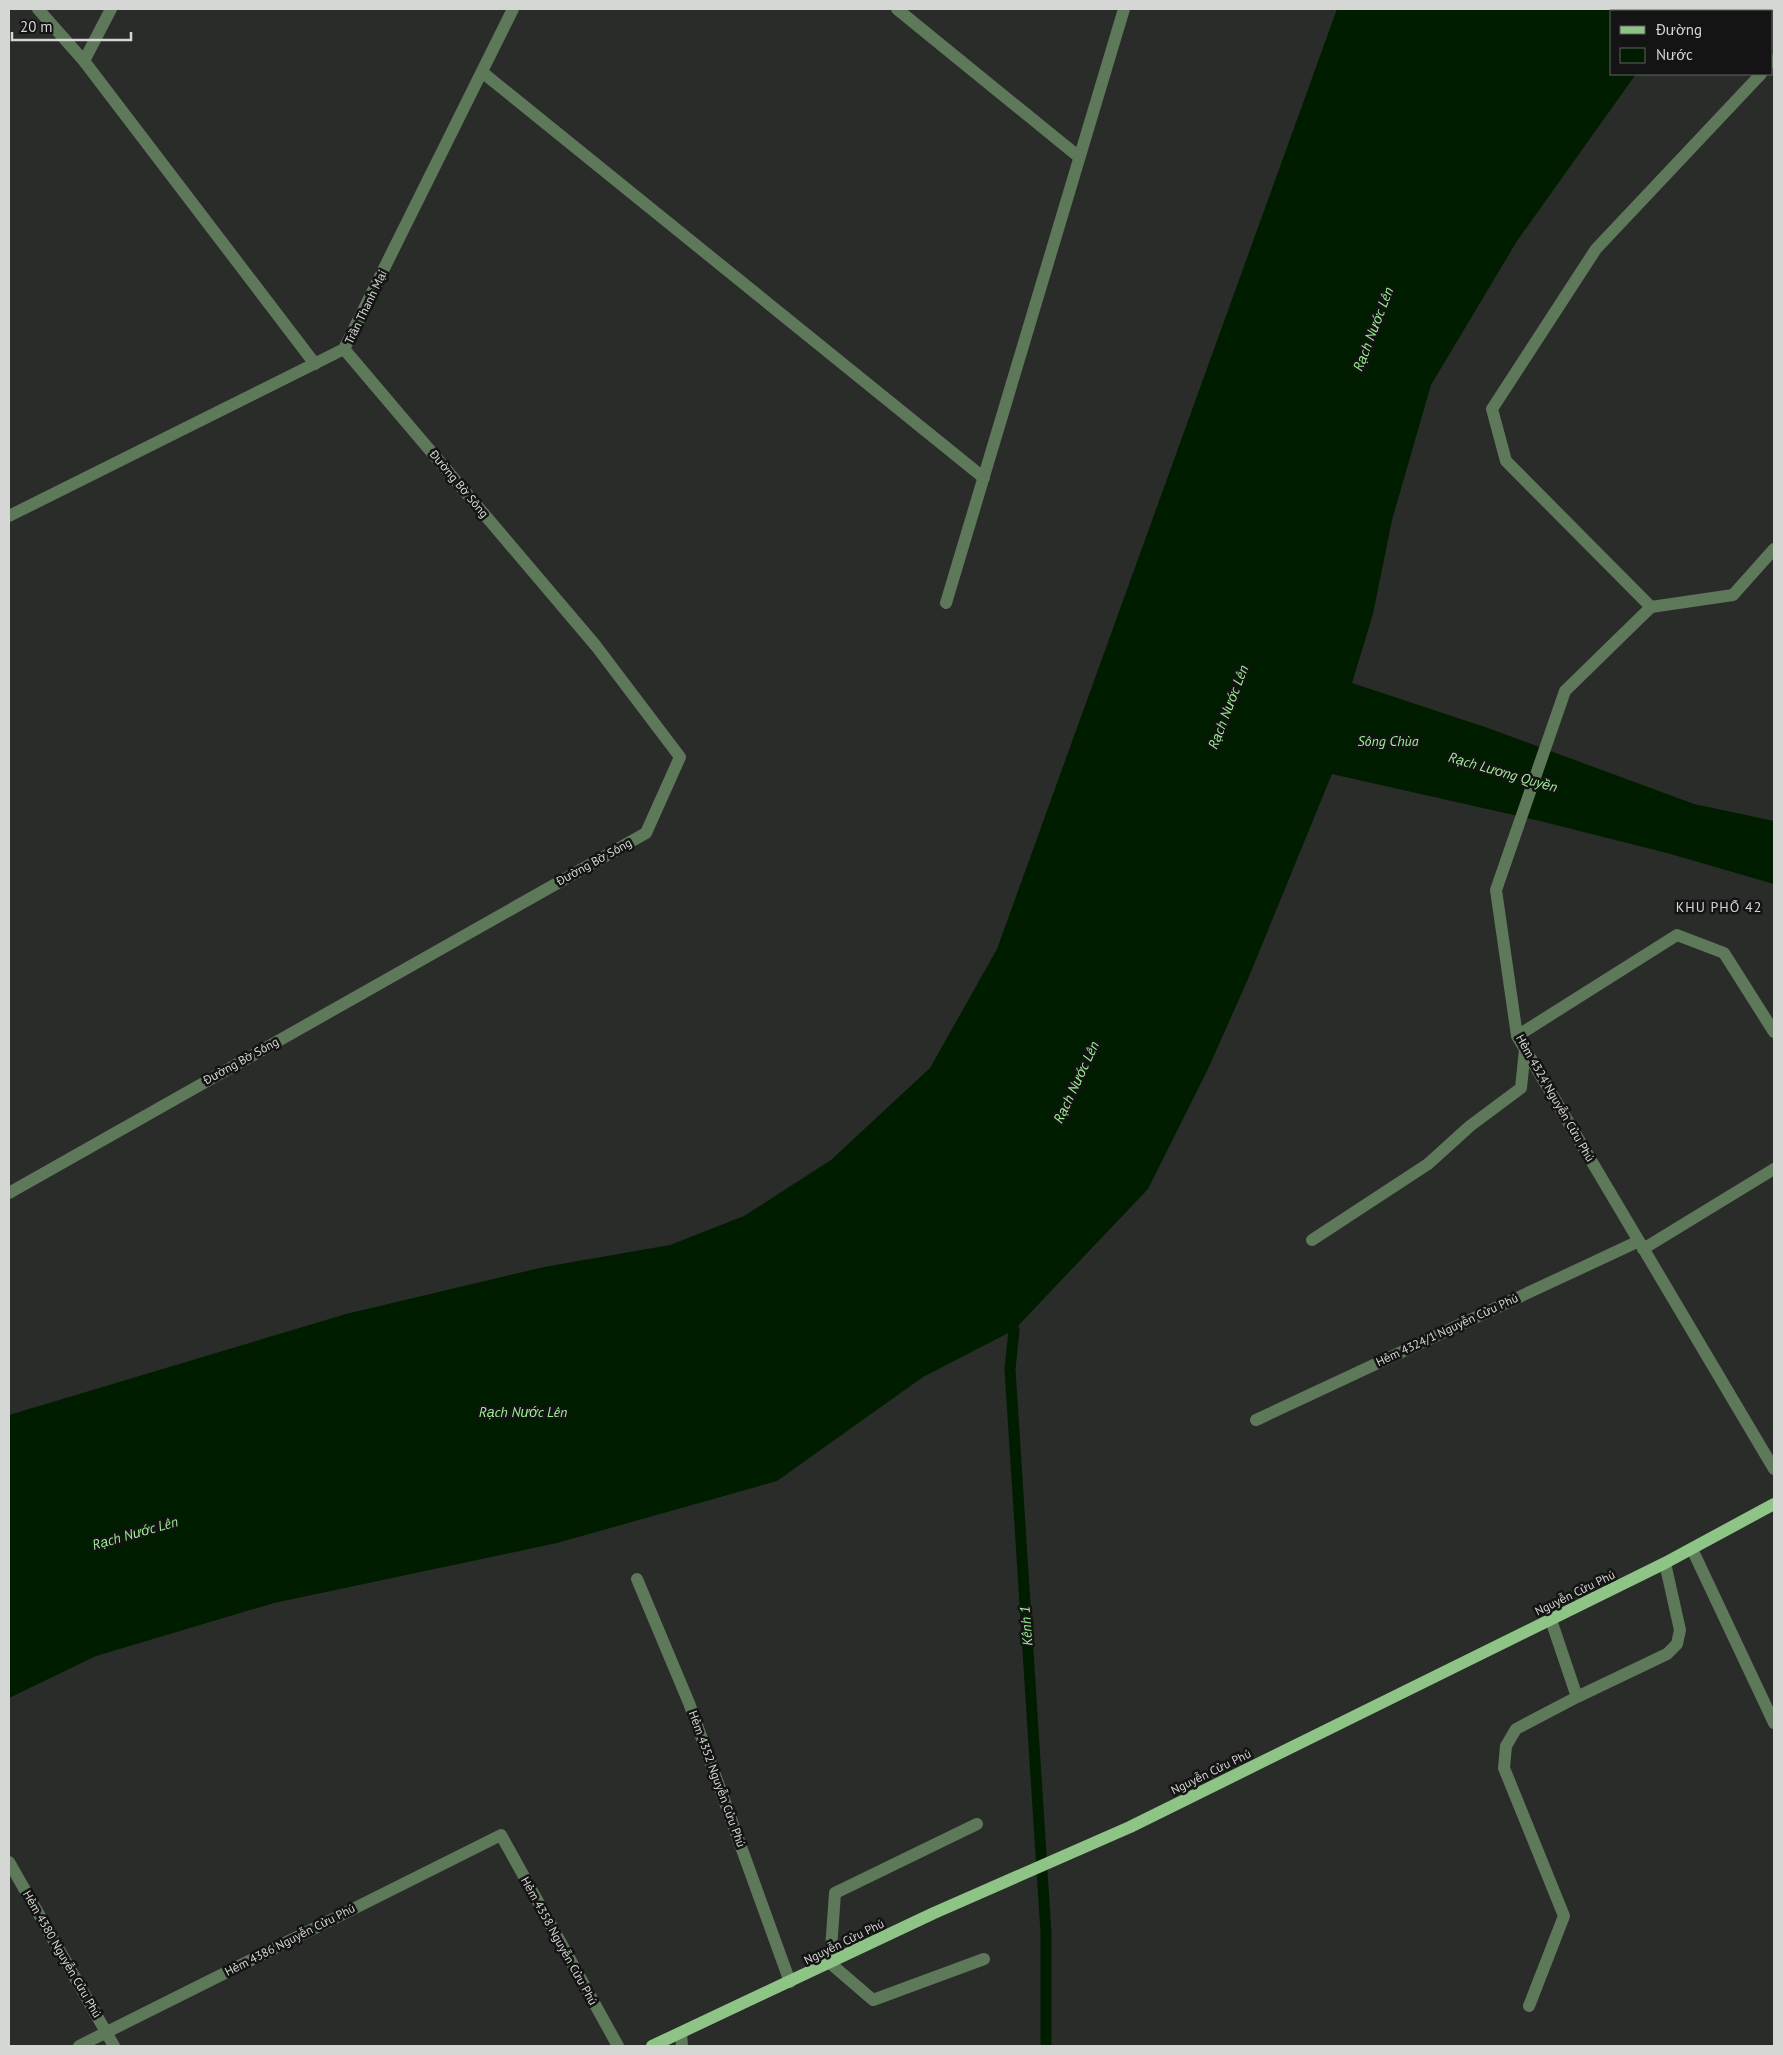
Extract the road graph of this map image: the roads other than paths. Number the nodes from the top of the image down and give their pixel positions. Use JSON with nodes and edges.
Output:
{"nodes":[{"id":1,"x":38,"y":9,"type":"edge"},
{"id":2,"x":110,"y":9,"type":"edge"},
{"id":3,"x":513,"y":9,"type":"edge"},
{"id":4,"x":897,"y":9,"type":"edge"},
{"id":5,"x":1124,"y":9,"type":"edge"},
{"id":6,"x":84,"y":61,"type":"junction"},
{"id":7,"x":482,"y":72,"type":"junction"},
{"id":8,"x":1760,"y":75,"type":"edge"},
{"id":9,"x":1079,"y":157,"type":"junction"},
{"id":10,"x":344,"y":349,"type":"junction"},
{"id":11,"x":315,"y":364,"type":"junction"},
{"id":12,"x":984,"y":478,"type":"junction"},
{"id":13,"x":9,"y":516,"type":"edge"},
{"id":14,"x":1774,"y":549,"type":"edge"},
{"id":15,"x":946,"y":603,"type":"dead end"},
{"id":16,"x":1651,"y":607,"type":"junction"},
{"id":17,"x":1774,"y":1032,"type":"edge"},
{"id":18,"x":1517,"y":1036,"type":"junction"},
{"id":19,"x":1524,"y":1049,"type":"junction"},
{"id":20,"x":1774,"y":1169,"type":"edge"},
{"id":21,"x":9,"y":1193,"type":"edge"},
{"id":22,"x":1312,"y":1240,"type":"dead end"},
{"id":23,"x":1641,"y":1245,"type":"junction"},
{"id":24,"x":1256,"y":1420,"type":"dead end"},
{"id":25,"x":1774,"y":1469,"type":"edge"},
{"id":26,"x":1774,"y":1504,"type":"edge"},
{"id":27,"x":1692,"y":1548,"type":"junction"},
{"id":28,"x":1665,"y":1564,"type":"junction"},
{"id":29,"x":637,"y":1579,"type":"dead end"},
{"id":30,"x":1551,"y":1620,"type":"junction"},
{"id":31,"x":1577,"y":1697,"type":"junction"},
{"id":32,"x":1774,"y":1723,"type":"edge"},
{"id":33,"x":977,"y":1824,"type":"dead end"},
{"id":34,"x":501,"y":1835,"type":"joint"},
{"id":35,"x":9,"y":1862,"type":"edge"},
{"id":36,"x":984,"y":1959,"type":"dead end"},
{"id":37,"x":830,"y":1964,"type":"junction"},
{"id":38,"x":790,"y":1982,"type":"junction"},
{"id":39,"x":1529,"y":2006,"type":"dead end"},
{"id":40,"x":106,"y":2032,"type":"junction"},
{"id":41,"x":682,"y":2032,"type":"junction"},
{"id":42,"x":79,"y":2046,"type":"edge"},
{"id":43,"x":114,"y":2046,"type":"edge"},
{"id":44,"x":618,"y":2046,"type":"edge"},
{"id":45,"x":652,"y":2046,"type":"edge"},
{"id":46,"x":682,"y":2046,"type":"edge"}],
"edges":[{"from":1,"to":6,"type":"street"},
{"from":2,"to":6,"type":"street"},
{"from":3,"to":7,"type":"street","name":"Trần Thanh Mại"},
{"from":4,"to":9,"type":"street"},
{"from":5,"to":9,"type":"street"},
{"from":6,"to":11,"type":"street"},
{"from":7,"to":10,"type":"street","name":"Trần Thanh Mại"},
{"from":7,"to":12,"type":"street"},
{"from":8,"to":16,"type":"street"},
{"from":9,"to":12,"type":"street"},
{"from":10,"to":11,"type":"street","name":"Trần Thanh Mại"},
{"from":10,"to":21,"type":"street","name":"Đường Bờ Sông"},
{"from":11,"to":13,"type":"street","name":"Trần Thanh Mại"},
{"from":12,"to":15,"type":"street"},
{"from":14,"to":16,"type":"street"},
{"from":16,"to":18,"type":"street","name":"Hẻm 4324 Nguyễn Cửu Phú"},
{"from":17,"to":18,"type":"street"},
{"from":18,"to":19,"type":"street","name":"Hẻm 4324 Nguyễn Cửu Phú"},
{"from":19,"to":22,"type":"street"},
{"from":19,"to":23,"type":"street","name":"Hẻm 4324 Nguyễn Cửu Phú"},
{"from":20,"to":23,"type":"street","name":"Hẻm 4324/1 Nguyễn Cửu Phú"},
{"from":23,"to":24,"type":"street","name":"Hẻm 4324/1 Nguyễn Cửu Phú"},
{"from":23,"to":25,"type":"street","name":"Hẻm 4324 Nguyễn Cửu Phú"},
{"from":26,"to":27,"type":"main road","name":"Nguyễn Cửu Phú"},
{"from":27,"to":28,"type":"main road","name":"Nguyễn Cửu Phú"},
{"from":27,"to":32,"type":"street"},
{"from":28,"to":30,"type":"main road","name":"Nguyễn Cửu Phú"},
{"from":28,"to":31,"type":"street"},
{"from":29,"to":38,"type":"street","name":"Hẻm 4352 Nguyễn Cửu Phú"},
{"from":30,"to":31,"type":"street"},
{"from":30,"to":37,"type":"main road","name":"Nguyễn Cửu Phú"},
{"from":31,"to":39,"type":"street"},
{"from":33,"to":37,"type":"street"},
{"from":34,"to":40,"type":"street","name":"Hẻm 4386 Nguyễn Cửu Phú"},
{"from":34,"to":44,"type":"street","name":"Hẻm 4358 Nguyễn Cửu Phú"},
{"from":35,"to":40,"type":"street","name":"Hẻm 4380 Nguyễn Cửu Phú"},
{"from":36,"to":37,"type":"street"},
{"from":37,"to":38,"type":"main road","name":"Nguyễn Cửu Phú"},
{"from":38,"to":41,"type":"main road","name":"Nguyễn Cửu Phú"},
{"from":40,"to":42,"type":"street","name":"Hẻm 4386 Nguyễn Cửu Phú"},
{"from":40,"to":43,"type":"street","name":"Hẻm 4380 Nguyễn Cửu Phú"},
{"from":41,"to":45,"type":"main road","name":"Nguyễn Cửu Phú"},
{"from":41,"to":46,"type":"street"}]}
